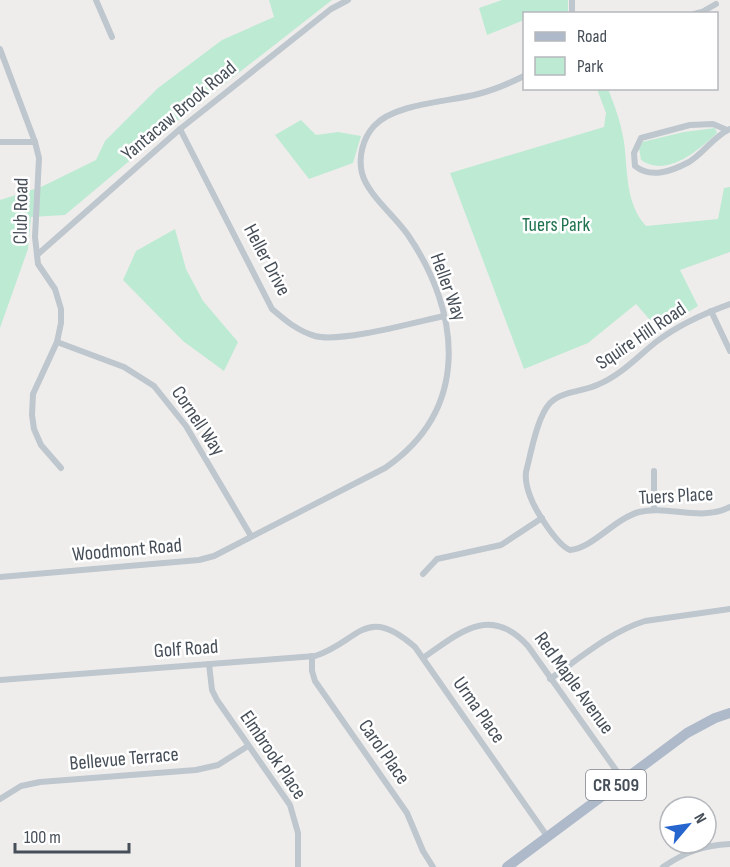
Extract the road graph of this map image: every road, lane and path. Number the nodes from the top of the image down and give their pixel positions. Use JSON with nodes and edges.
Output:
{"nodes":[{"id":1,"x":96,"y":0,"type":"edge"},
{"id":2,"x":348,"y":0,"type":"edge"},
{"id":3,"x":716,"y":4,"type":"dead end"},
{"id":4,"x":702,"y":12,"type":"edge"},
{"id":5,"x":112,"y":37,"type":"dead end"},
{"id":6,"x":0,"y":49,"type":"edge"},
{"id":7,"x":523,"y":77,"type":"edge"},
{"id":8,"x":180,"y":129,"type":"junction"},
{"id":9,"x":728,"y":130,"type":"edge"},
{"id":10,"x":0,"y":142,"type":"edge"},
{"id":11,"x":35,"y":142,"type":"junction"},
{"id":12,"x":37,"y":255,"type":"junction"},
{"id":13,"x":730,"y":304,"type":"edge"},
{"id":14,"x":711,"y":311,"type":"junction"},
{"id":15,"x":444,"y":316,"type":"junction"},
{"id":16,"x":57,"y":342,"type":"junction"},
{"id":17,"x":730,"y":351,"type":"edge"},
{"id":18,"x":542,"y":415,"type":"joint"},
{"id":19,"x":61,"y":468,"type":"dead end"},
{"id":20,"x":654,"y":471,"type":"dead end"},
{"id":21,"x":730,"y":507,"type":"edge"},
{"id":22,"x":654,"y":510,"type":"junction"},
{"id":23,"x":542,"y":518,"type":"junction"},
{"id":24,"x":251,"y":536,"type":"junction"},
{"id":25,"x":423,"y":574,"type":"dead end"},
{"id":26,"x":0,"y":577,"type":"edge"},
{"id":27,"x":730,"y":609,"type":"edge"},
{"id":28,"x":367,"y":628,"type":"joint"},
{"id":29,"x":312,"y":656,"type":"junction"},
{"id":30,"x":423,"y":658,"type":"junction"},
{"id":31,"x":209,"y":664,"type":"junction"},
{"id":32,"x":550,"y":678,"type":"junction"},
{"id":33,"x":0,"y":680,"type":"edge"},
{"id":34,"x":730,"y":713,"type":"edge"},
{"id":35,"x":248,"y":746,"type":"junction"},
{"id":36,"x":623,"y":780,"type":"junction"},
{"id":37,"x":0,"y":799,"type":"edge"},
{"id":38,"x":547,"y":836,"type":"junction"},
{"id":39,"x":730,"y":844,"type":"edge"},
{"id":40,"x":298,"y":867,"type":"edge"},
{"id":41,"x":433,"y":867,"type":"edge"},
{"id":42,"x":507,"y":867,"type":"edge"},
{"id":43,"x":663,"y":867,"type":"edge"}],
"edges":[{"from":1,"to":5,"type":"street"},
{"from":2,"to":8,"type":"street","name":"Yantacaw Brook Road"},
{"from":3,"to":4,"type":"street"},
{"from":6,"to":11,"type":"street","name":"Club Road"},
{"from":7,"to":15,"type":"street","name":"Heller Way"},
{"from":8,"to":12,"type":"street","name":"Yantacaw Brook Road"},
{"from":8,"to":15,"type":"street","name":"Heller Drive"},
{"from":9,"to":9,"type":"street"},
{"from":10,"to":11,"type":"street"},
{"from":11,"to":12,"type":"street","name":"Club Road"},
{"from":12,"to":16,"type":"street","name":"Club Road"},
{"from":13,"to":14,"type":"street","name":"Squire Hill Road"},
{"from":14,"to":17,"type":"street"},
{"from":14,"to":18,"type":"street","name":"Squire Hill Road"},
{"from":15,"to":24,"type":"street","name":"Heller Way"},
{"from":16,"to":19,"type":"street","name":"Club Road"},
{"from":16,"to":24,"type":"street","name":"Cornell Way"},
{"from":18,"to":23,"type":"street","name":"Tuers Place"},
{"from":20,"to":22,"type":"street"},
{"from":21,"to":22,"type":"street","name":"Tuers Place"},
{"from":22,"to":23,"type":"street","name":"Tuers Place"},
{"from":23,"to":25,"type":"street"},
{"from":24,"to":26,"type":"street","name":"Woodmont Road"},
{"from":27,"to":32,"type":"street"},
{"from":28,"to":29,"type":"street","name":"Golf Road"},
{"from":28,"to":30,"type":"street","name":"Urma Place"},
{"from":29,"to":31,"type":"street","name":"Golf Road"},
{"from":29,"to":41,"type":"street","name":"Carol Place"},
{"from":30,"to":32,"type":"street","name":"Red Maple Avenue"},
{"from":30,"to":38,"type":"street","name":"Urma Place"},
{"from":31,"to":33,"type":"street","name":"Golf Road"},
{"from":31,"to":35,"type":"street","name":"Elmbrook Place"},
{"from":32,"to":36,"type":"street","name":"Red Maple Avenue"},
{"from":34,"to":36,"type":"main road","number":"CR 509"},
{"from":35,"to":37,"type":"street","name":"Bellevue Terrace"},
{"from":35,"to":40,"type":"street","name":"Elmbrook Place"},
{"from":36,"to":38,"type":"main road","number":"CR 509"},
{"from":38,"to":42,"type":"main road","number":"CR 509"},
{"from":39,"to":43,"type":"street"}]}
